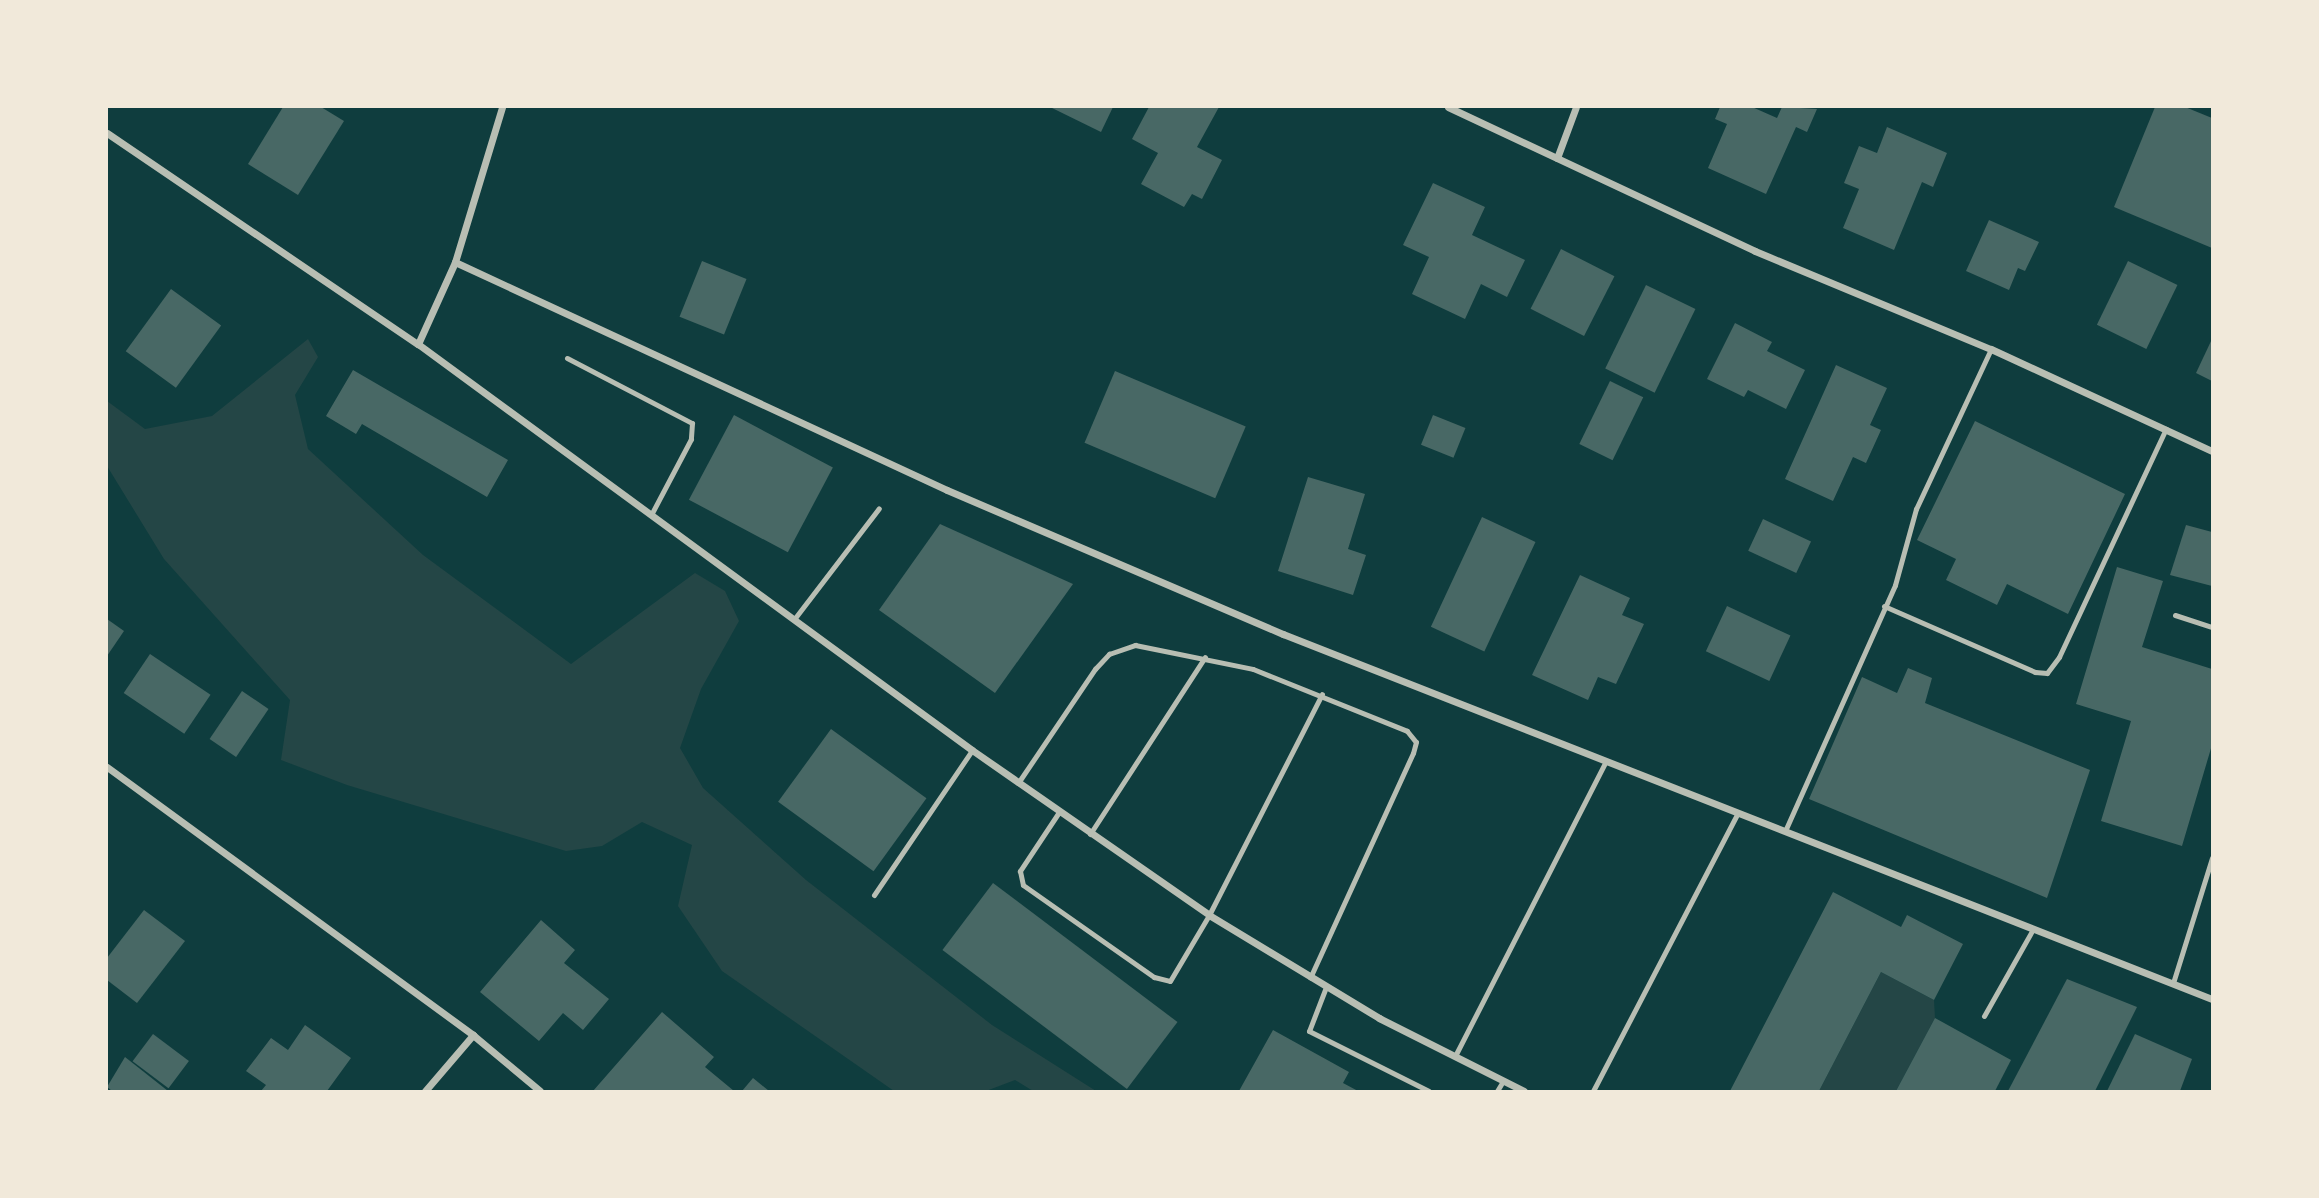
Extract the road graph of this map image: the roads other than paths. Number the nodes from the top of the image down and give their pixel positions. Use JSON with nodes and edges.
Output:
{"nodes":[{"id":1,"x":502,"y":107,"type":"edge"},
{"id":2,"x":1448,"y":107,"type":"edge"},
{"id":3,"x":1576,"y":107,"type":"edge"},
{"id":4,"x":107,"y":133,"type":"edge"},
{"id":5,"x":1557,"y":158,"type":"junction"},
{"id":6,"x":454,"y":262,"type":"junction"},
{"id":7,"x":418,"y":344,"type":"junction"},
{"id":8,"x":1991,"y":349,"type":"junction"},
{"id":9,"x":567,"y":358,"type":"dead end"},
{"id":10,"x":2166,"y":429,"type":"junction"},
{"id":11,"x":2212,"y":451,"type":"edge"},
{"id":12,"x":879,"y":508,"type":"dead end"},
{"id":13,"x":652,"y":513,"type":"junction"},
{"id":14,"x":1884,"y":606,"type":"junction"},
{"id":15,"x":2175,"y":615,"type":"dead end"},
{"id":16,"x":795,"y":618,"type":"junction"},
{"id":17,"x":2212,"y":627,"type":"edge"},
{"id":18,"x":1205,"y":657,"type":"junction"},
{"id":19,"x":1322,"y":694,"type":"junction"},
{"id":20,"x":972,"y":750,"type":"junction"},
{"id":21,"x":1606,"y":761,"type":"junction"},
{"id":22,"x":107,"y":767,"type":"edge"},
{"id":23,"x":1018,"y":783,"type":"junction"},
{"id":24,"x":1059,"y":812,"type":"junction"},
{"id":25,"x":1738,"y":813,"type":"junction"},
{"id":26,"x":1785,"y":831,"type":"junction"},
{"id":27,"x":1090,"y":834,"type":"junction"},
{"id":28,"x":2212,"y":858,"type":"edge"},
{"id":29,"x":874,"y":895,"type":"dead end"},
{"id":30,"x":1209,"y":915,"type":"junction"},
{"id":31,"x":2033,"y":929,"type":"junction"},
{"id":32,"x":1310,"y":978,"type":"junction"},
{"id":33,"x":2173,"y":983,"type":"junction"},
{"id":34,"x":1326,"y":987,"type":"junction"},
{"id":35,"x":2212,"y":999,"type":"edge"},
{"id":36,"x":1984,"y":1016,"type":"dead end"},
{"id":37,"x":473,"y":1035,"type":"junction"},
{"id":38,"x":1455,"y":1056,"type":"junction"},
{"id":39,"x":1503,"y":1080,"type":"junction"},
{"id":40,"x":425,"y":1091,"type":"edge"},
{"id":41,"x":540,"y":1091,"type":"edge"},
{"id":42,"x":1429,"y":1091,"type":"edge"},
{"id":43,"x":1497,"y":1091,"type":"edge"},
{"id":44,"x":1524,"y":1091,"type":"edge"},
{"id":45,"x":1593,"y":1091,"type":"edge"}],
"edges":[{"from":1,"to":6,"type":"street"},
{"from":2,"to":5,"type":"street"},
{"from":3,"to":5,"type":"street"},
{"from":4,"to":7,"type":"street"},
{"from":5,"to":8,"type":"street"},
{"from":6,"to":7,"type":"street"},
{"from":6,"to":21,"type":"street"},
{"from":7,"to":13,"type":"street"},
{"from":8,"to":10,"type":"street"},
{"from":8,"to":14,"type":"lane"},
{"from":9,"to":13,"type":"lane"},
{"from":10,"to":11,"type":"street"},
{"from":10,"to":14,"type":"lane"},
{"from":12,"to":16,"type":"lane"},
{"from":13,"to":16,"type":"street"},
{"from":14,"to":26,"type":"lane"},
{"from":15,"to":17,"type":"lane"},
{"from":16,"to":20,"type":"street"},
{"from":18,"to":19,"type":"lane"},
{"from":18,"to":23,"type":"lane"},
{"from":18,"to":27,"type":"lane"},
{"from":19,"to":30,"type":"lane"},
{"from":19,"to":32,"type":"lane"},
{"from":20,"to":23,"type":"street"},
{"from":20,"to":29,"type":"lane"},
{"from":21,"to":25,"type":"street"},
{"from":21,"to":38,"type":"lane"},
{"from":22,"to":37,"type":"street"},
{"from":23,"to":24,"type":"street"},
{"from":24,"to":27,"type":"street"},
{"from":24,"to":30,"type":"lane"},
{"from":25,"to":26,"type":"street"},
{"from":25,"to":45,"type":"lane"},
{"from":26,"to":31,"type":"street"},
{"from":27,"to":30,"type":"street"},
{"from":28,"to":33,"type":"lane"},
{"from":30,"to":32,"type":"street"},
{"from":31,"to":33,"type":"street"},
{"from":31,"to":36,"type":"lane"},
{"from":32,"to":34,"type":"street"},
{"from":33,"to":35,"type":"street"},
{"from":34,"to":38,"type":"street"},
{"from":34,"to":42,"type":"lane"},
{"from":37,"to":40,"type":"street"},
{"from":37,"to":41,"type":"street"},
{"from":38,"to":39,"type":"street"},
{"from":39,"to":43,"type":"lane"},
{"from":39,"to":44,"type":"street"}]}
